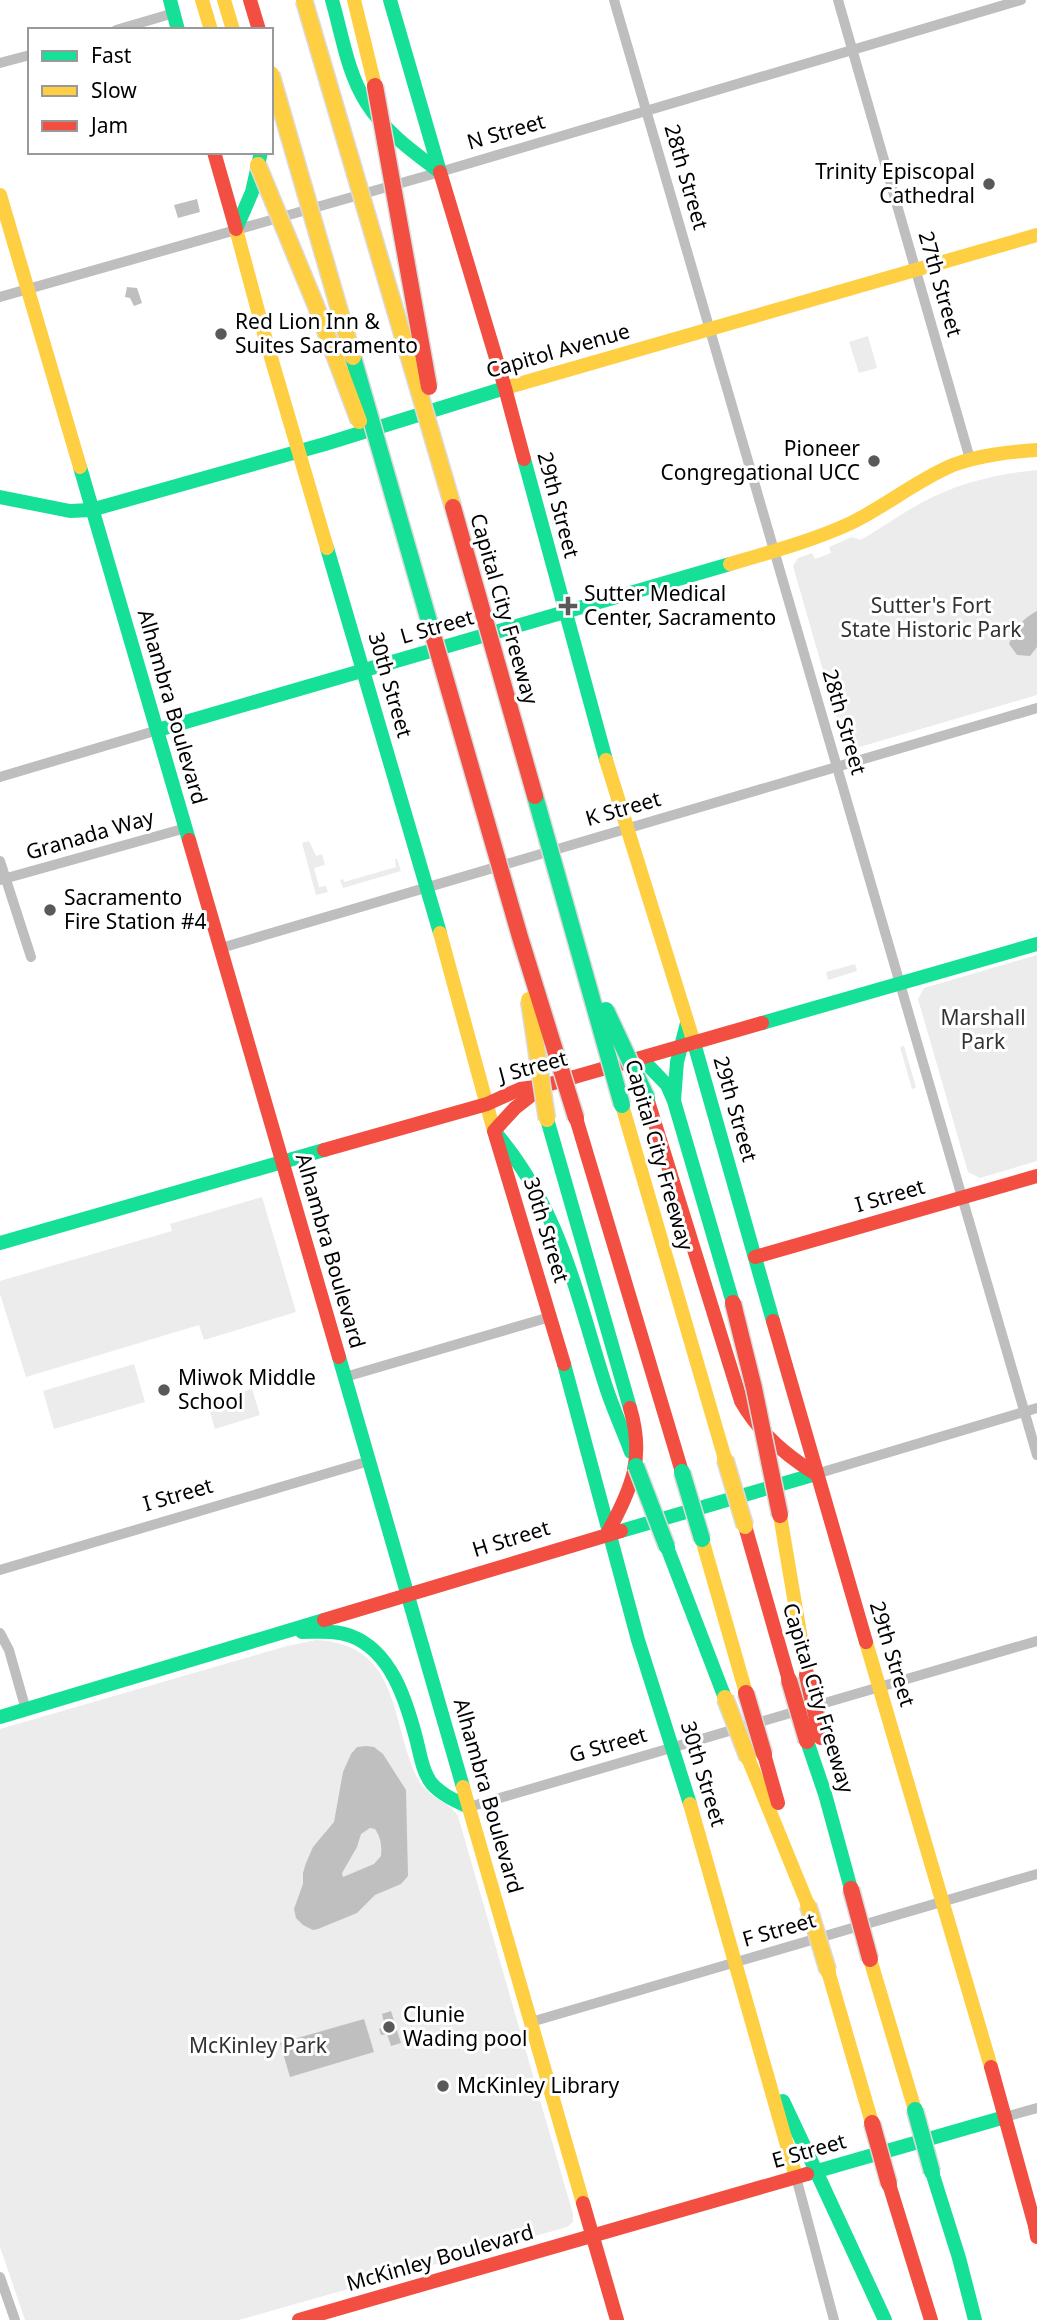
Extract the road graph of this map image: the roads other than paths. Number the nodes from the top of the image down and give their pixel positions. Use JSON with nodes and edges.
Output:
{"nodes":[{"id":1,"x":202,"y":0,"type":"edge"},
{"id":2,"x":224,"y":0,"type":"edge"},
{"id":3,"x":250,"y":0,"type":"edge"},
{"id":4,"x":304,"y":0,"type":"edge"},
{"id":5,"x":332,"y":0,"type":"edge"},
{"id":6,"x":354,"y":0,"type":"edge"},
{"id":7,"x":390,"y":0,"type":"edge"},
{"id":8,"x":614,"y":0,"type":"edge"},
{"id":9,"x":838,"y":0,"type":"edge"},
{"id":10,"x":1021,"y":0,"type":"edge"},
{"id":11,"x":172,"y":6,"type":"edge"},
{"id":12,"x":121,"y":28,"type":"edge"},
{"id":13,"x":178,"y":28,"type":"edge"},
{"id":14,"x":210,"y":28,"type":"edge"},
{"id":15,"x":232,"y":28,"type":"edge"},
{"id":16,"x":258,"y":28,"type":"edge"},
{"id":17,"x":851,"y":49,"type":"junction"},
{"id":18,"x":28,"y":56,"type":"edge"},
{"id":19,"x":0,"y":63,"type":"edge"},
{"id":20,"x":273,"y":81,"type":"edge"},
{"id":21,"x":647,"y":111,"type":"junction"},
{"id":22,"x":215,"y":154,"type":"edge"},
{"id":23,"x":254,"y":154,"type":"edge"},
{"id":24,"x":261,"y":154,"type":"edge"},
{"id":25,"x":440,"y":172,"type":"junction"},
{"id":26,"x":0,"y":195,"type":"edge"},
{"id":27,"x":236,"y":229,"type":"junction"},
{"id":28,"x":1037,"y":234,"type":"edge"},
{"id":29,"x":916,"y":269,"type":"junction"},
{"id":30,"x":28,"y":288,"type":"junction"},
{"id":31,"x":0,"y":297,"type":"edge"},
{"id":32,"x":711,"y":328,"type":"junction"},
{"id":33,"x":505,"y":388,"type":"junction"},
{"id":34,"x":1037,"y":450,"type":"edge"},
{"id":35,"x":300,"y":451,"type":"junction"},
{"id":36,"x":970,"y":459,"type":"junction"},
{"id":37,"x":446,"y":481,"type":"junction"},
{"id":38,"x":0,"y":497,"type":"edge"},
{"id":39,"x":395,"y":506,"type":"junction"},
{"id":40,"x":92,"y":510,"type":"junction"},
{"id":41,"x":775,"y":551,"type":"junction"},
{"id":42,"x":564,"y":612,"type":"junction"},
{"id":43,"x":364,"y":671,"type":"junction"},
{"id":44,"x":1037,"y":708,"type":"edge"},
{"id":45,"x":158,"y":730,"type":"junction"},
{"id":46,"x":837,"y":766,"type":"junction"},
{"id":47,"x":0,"y":777,"type":"edge"},
{"id":48,"x":186,"y":828,"type":"junction"},
{"id":49,"x":626,"y":829,"type":"junction"},
{"id":50,"x":0,"y":861,"type":"edge"},
{"id":51,"x":3,"y":879,"type":"edge"},
{"id":52,"x":426,"y":886,"type":"junction"},
{"id":53,"x":520,"y":937,"type":"junction"},
{"id":54,"x":1037,"y":944,"type":"edge"},
{"id":55,"x":221,"y":948,"type":"junction"},
{"id":56,"x":31,"y":957,"type":"dead end"},
{"id":57,"x":582,"y":959,"type":"junction"},
{"id":58,"x":901,"y":984,"type":"junction"},
{"id":59,"x":687,"y":1045,"type":"junction"},
{"id":60,"x":641,"y":1058,"type":"junction"},
{"id":61,"x":542,"y":1086,"type":"junction"},
{"id":62,"x":674,"y":1101,"type":"junction"},
{"id":63,"x":487,"y":1104,"type":"junction"},
{"id":64,"x":494,"y":1131,"type":"junction"},
{"id":65,"x":283,"y":1162,"type":"junction"},
{"id":66,"x":1037,"y":1176,"type":"edge"},
{"id":67,"x":962,"y":1197,"type":"junction"},
{"id":68,"x":0,"y":1243,"type":"edge"},
{"id":69,"x":755,"y":1257,"type":"junction"},
{"id":70,"x":550,"y":1317,"type":"junction"},
{"id":71,"x":345,"y":1377,"type":"junction"},
{"id":72,"x":1037,"y":1408,"type":"edge"},
{"id":73,"x":1025,"y":1412,"type":"junction"},
{"id":74,"x":1037,"y":1455,"type":"edge"},
{"id":75,"x":369,"y":1461,"type":"junction"},
{"id":76,"x":816,"y":1474,"type":"junction"},
{"id":77,"x":608,"y":1532,"type":"junction"},
{"id":78,"x":0,"y":1570,"type":"edge"},
{"id":79,"x":408,"y":1595,"type":"junction"},
{"id":80,"x":0,"y":1633,"type":"edge"},
{"id":81,"x":280,"y":1635,"type":"junction"},
{"id":82,"x":1037,"y":1641,"type":"edge"},
{"id":83,"x":881,"y":1687,"type":"junction"},
{"id":84,"x":26,"y":1710,"type":"junction"},
{"id":85,"x":0,"y":1717,"type":"edge"},
{"id":86,"x":814,"y":1739,"type":"junction"},
{"id":87,"x":674,"y":1748,"type":"junction"},
{"id":88,"x":756,"y":1756,"type":"junction"},
{"id":89,"x":469,"y":1807,"type":"junction"},
{"id":90,"x":1037,"y":1874,"type":"edge"},
{"id":91,"x":942,"y":1902,"type":"junction"},
{"id":92,"x":736,"y":1962,"type":"junction"},
{"id":93,"x":531,"y":2022,"type":"junction"},
{"id":94,"x":766,"y":2069,"type":"junction"},
{"id":95,"x":1037,"y":2108,"type":"edge"},
{"id":96,"x":1005,"y":2117,"type":"junction"},
{"id":97,"x":816,"y":2171,"type":"junction"},
{"id":98,"x":796,"y":2177,"type":"junction"},
{"id":99,"x":1036,"y":2231,"type":"edge"},
{"id":100,"x":593,"y":2235,"type":"junction"},
{"id":101,"x":0,"y":2277,"type":"edge"},
{"id":102,"x":304,"y":2319,"type":"edge"},
{"id":103,"x":15,"y":2320,"type":"edge"},
{"id":104,"x":617,"y":2320,"type":"edge"},
{"id":105,"x":835,"y":2320,"type":"edge"},
{"id":106,"x":885,"y":2320,"type":"edge"},
{"id":107,"x":931,"y":2320,"type":"edge"},
{"id":108,"x":975,"y":2320,"type":"edge"}],
"edges":[{"from":1,"to":14,"type":"main road"},
{"from":2,"to":15,"type":"main road"},
{"from":3,"to":16,"type":"main road"},
{"from":4,"to":37,"type":"main road","name":"Capital City Freeway","bridge":true},
{"from":5,"to":25,"type":"main road"},
{"from":6,"to":37,"type":"main road","bridge":true},
{"from":7,"to":25,"type":"main road","name":"29th Street"},
{"from":8,"to":21,"type":"street","name":"28th Street"},
{"from":9,"to":17,"type":"street","name":"27th Street"},
{"from":10,"to":17,"type":"street","name":"N Street"},
{"from":11,"to":12,"type":"street"},
{"from":11,"to":13,"type":"main road"},
{"from":17,"to":21,"type":"street","name":"N Street"},
{"from":17,"to":29,"type":"street","name":"27th Street"},
{"from":18,"to":19,"type":"street"},
{"from":20,"to":39,"type":"main road","bridge":true},
{"from":21,"to":25,"type":"street","name":"N Street"},
{"from":21,"to":32,"type":"street","name":"28th Street"},
{"from":22,"to":27,"type":"main road","name":"30th Street"},
{"from":23,"to":39,"type":"main road","bridge":true},
{"from":24,"to":27,"type":"main road"},
{"from":25,"to":27,"type":"street","name":"N Street"},
{"from":25,"to":33,"type":"main road","name":"29th Street"},
{"from":26,"to":30,"type":"main road","name":"Alhambra Boulevard"},
{"from":27,"to":30,"type":"street","name":"N Street"},
{"from":27,"to":35,"type":"main road","name":"30th Street"},
{"from":28,"to":29,"type":"main road","name":"Capitol Avenue"},
{"from":29,"to":32,"type":"main road","name":"Capitol Avenue"},
{"from":29,"to":36,"type":"street","name":"27th Street"},
{"from":30,"to":31,"type":"street","name":"N Street"},
{"from":30,"to":40,"type":"main road","name":"Alhambra Boulevard"},
{"from":32,"to":33,"type":"main road","name":"Capitol Avenue"},
{"from":32,"to":41,"type":"street","name":"28th Street"},
{"from":33,"to":35,"type":"main road","name":"Capitol Avenue"},
{"from":33,"to":42,"type":"main road","name":"29th Street"},
{"from":34,"to":36,"type":"main road","name":"L Street"},
{"from":35,"to":40,"type":"main road","name":"Capitol Avenue"},
{"from":35,"to":43,"type":"main road","name":"30th Street"},
{"from":36,"to":41,"type":"main road","name":"L Street"},
{"from":37,"to":57,"type":"main road","name":"Capital City Freeway","bridge":true},
{"from":38,"to":40,"type":"main road","name":"Capitol Avenue"},
{"from":39,"to":53,"type":"main road","bridge":true},
{"from":40,"to":45,"type":"main road","name":"Alhambra Boulevard"},
{"from":41,"to":42,"type":"main road","name":"L Street"},
{"from":41,"to":46,"type":"street","name":"28th Street"},
{"from":42,"to":43,"type":"main road","name":"L Street"},
{"from":42,"to":49,"type":"main road","name":"29th Street"},
{"from":43,"to":45,"type":"main road","name":"L Street"},
{"from":43,"to":52,"type":"main road","name":"30th Street"},
{"from":44,"to":46,"type":"street","name":"K Street"},
{"from":45,"to":47,"type":"street","name":"L Street"},
{"from":45,"to":48,"type":"main road","name":"Alhambra Boulevard"},
{"from":46,"to":49,"type":"street","name":"K Street"},
{"from":46,"to":58,"type":"street","name":"28th Street"},
{"from":48,"to":51,"type":"street","name":"Granada Way"},
{"from":48,"to":55,"type":"main road","name":"Alhambra Boulevard"},
{"from":49,"to":52,"type":"street","name":"K Street"},
{"from":49,"to":59,"type":"main road","name":"29th Street"},
{"from":50,"to":51,"type":"street"},
{"from":51,"to":56,"type":"street"},
{"from":52,"to":55,"type":"street","name":"K Street"},
{"from":52,"to":63,"type":"main road","name":"30th Street"},
{"from":53,"to":77,"type":"main road","bridge":true},
{"from":53,"to":88,"type":"main road","bridge":true},
{"from":54,"to":58,"type":"main road","name":"J Street"},
{"from":55,"to":65,"type":"main road","name":"Alhambra Boulevard"},
{"from":57,"to":76,"type":"main road","bridge":true},
{"from":57,"to":86,"type":"main road","name":"Capital City Freeway","bridge":true},
{"from":58,"to":59,"type":"main road","name":"J Street"},
{"from":58,"to":67,"type":"street","name":"28th Street"},
{"from":59,"to":60,"type":"main road","name":"J Street"},
{"from":59,"to":62,"type":"main road"},
{"from":59,"to":69,"type":"main road","name":"29th Street"},
{"from":60,"to":61,"type":"main road","name":"J Street"},
{"from":60,"to":62,"type":"main road"},
{"from":61,"to":63,"type":"main road","name":"J Street"},
{"from":61,"to":64,"type":"main road"},
{"from":62,"to":86,"type":"main road","bridge":true},
{"from":63,"to":64,"type":"main road","name":"30th Street"},
{"from":63,"to":65,"type":"main road","name":"J Street"},
{"from":64,"to":70,"type":"main road","name":"30th Street"},
{"from":64,"to":88,"type":"main road","bridge":true},
{"from":65,"to":68,"type":"main road","name":"J Street"},
{"from":65,"to":71,"type":"main road","name":"Alhambra Boulevard"},
{"from":66,"to":67,"type":"main road","name":"I Street"},
{"from":67,"to":69,"type":"main road","name":"I Street"},
{"from":67,"to":73,"type":"street","name":"28th Street"},
{"from":69,"to":76,"type":"main road","name":"29th Street"},
{"from":70,"to":71,"type":"street"},
{"from":70,"to":77,"type":"main road","name":"30th Street"},
{"from":71,"to":75,"type":"main road","name":"Alhambra Boulevard"},
{"from":72,"to":73,"type":"street","name":"H Street"},
{"from":73,"to":74,"type":"street","name":"28th Street"},
{"from":73,"to":76,"type":"street","name":"H Street"},
{"from":75,"to":78,"type":"street","name":"I Street"},
{"from":75,"to":79,"type":"main road","name":"Alhambra Boulevard"},
{"from":76,"to":77,"type":"main road","name":"H Street"},
{"from":76,"to":83,"type":"main road","name":"29th Street"},
{"from":77,"to":79,"type":"main road","name":"H Street"},
{"from":77,"to":87,"type":"main road","name":"30th Street"},
{"from":79,"to":81,"type":"main road","name":"H Street"},
{"from":79,"to":89,"type":"main road","name":"Alhambra Boulevard"},
{"from":80,"to":84,"type":"street"},
{"from":81,"to":84,"type":"main road","name":"H Street"},
{"from":81,"to":89,"type":"main road"},
{"from":82,"to":83,"type":"street","name":"G Street"},
{"from":83,"to":87,"type":"street","name":"G Street"},
{"from":83,"to":91,"type":"main road","name":"29th Street"},
{"from":84,"to":85,"type":"main road","name":"H Street"},
{"from":86,"to":108,"type":"main road","name":"Capital City Freeway","bridge":true},
{"from":87,"to":89,"type":"street","name":"G Street"},
{"from":87,"to":92,"type":"main road","name":"30th Street"},
{"from":88,"to":107,"type":"main road","bridge":true},
{"from":89,"to":93,"type":"main road","name":"Alhambra Boulevard"},
{"from":90,"to":91,"type":"street","name":"F Street"},
{"from":91,"to":92,"type":"street","name":"F Street"},
{"from":91,"to":96,"type":"main road","name":"29th Street"},
{"from":92,"to":93,"type":"street","name":"F Street"},
{"from":92,"to":94,"type":"main road","name":"30th Street"},
{"from":93,"to":100,"type":"main road","name":"Alhambra Boulevard"},
{"from":94,"to":97,"type":"main road"},
{"from":94,"to":98,"type":"main road","name":"30th Street"},
{"from":95,"to":96,"type":"street","name":"E Street"},
{"from":96,"to":97,"type":"main road","name":"E Street"},
{"from":96,"to":99,"type":"main road","name":"29th Street"},
{"from":97,"to":98,"type":"main road","name":"E Street"},
{"from":97,"to":106,"type":"main road"},
{"from":98,"to":100,"type":"main road","name":"E Street"},
{"from":98,"to":105,"type":"street","name":"30th Street"},
{"from":100,"to":102,"type":"main road","name":"McKinley Boulevard"},
{"from":100,"to":104,"type":"main road","name":"Alhambra Boulevard"},
{"from":101,"to":103,"type":"street"}]}
